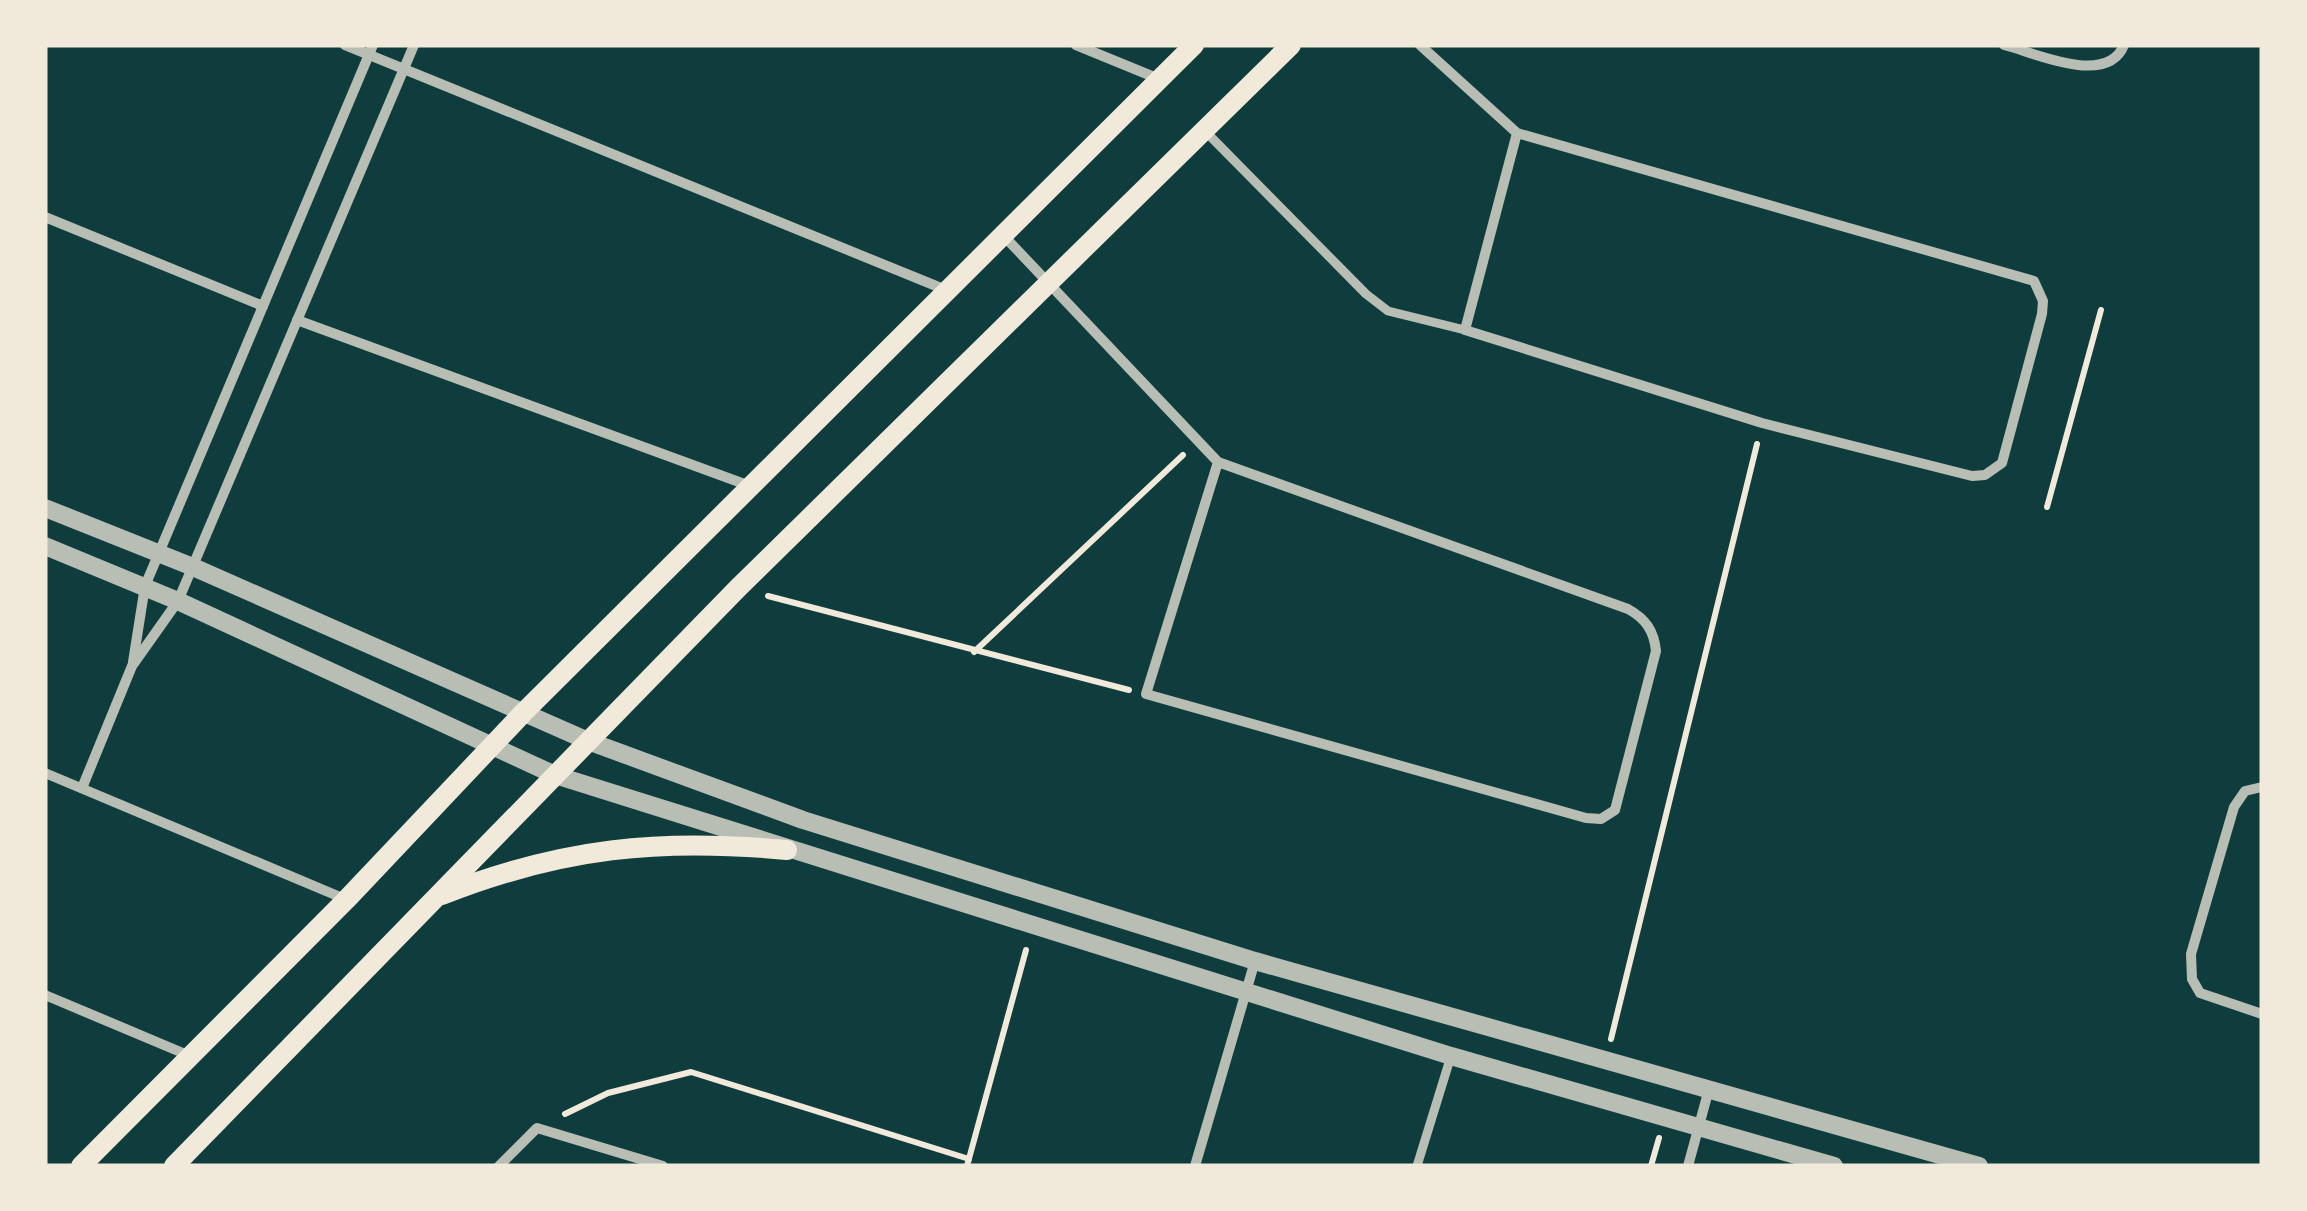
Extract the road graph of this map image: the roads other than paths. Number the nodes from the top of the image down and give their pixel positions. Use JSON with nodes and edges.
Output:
{"nodes":[{"id":1,"x":345,"y":45,"type":"edge"},
{"id":2,"x":414,"y":45,"type":"edge"},
{"id":3,"x":1076,"y":45,"type":"edge"},
{"id":4,"x":1194,"y":45,"type":"edge"},
{"id":5,"x":1290,"y":45,"type":"edge"},
{"id":6,"x":1420,"y":45,"type":"edge"},
{"id":7,"x":2004,"y":45,"type":"edge"},
{"id":8,"x":2124,"y":45,"type":"edge"},
{"id":9,"x":371,"y":50,"type":"edge"},
{"id":10,"x":404,"y":69,"type":"junction"},
{"id":11,"x":1160,"y":79,"type":"junction"},
{"id":12,"x":1204,"y":130,"type":"junction"},
{"id":13,"x":1517,"y":133,"type":"junction"},
{"id":14,"x":45,"y":217,"type":"edge"},
{"id":15,"x":1003,"y":235,"type":"junction"},
{"id":16,"x":1048,"y":283,"type":"junction"},
{"id":17,"x":947,"y":290,"type":"junction"},
{"id":18,"x":263,"y":306,"type":"junction"},
{"id":19,"x":297,"y":320,"type":"junction"},
{"id":20,"x":1465,"y":330,"type":"junction"},
{"id":21,"x":1218,"y":462,"type":"junction"},
{"id":22,"x":751,"y":486,"type":"junction"},
{"id":23,"x":45,"y":508,"type":"edge"},
{"id":24,"x":45,"y":546,"type":"edge"},
{"id":25,"x":159,"y":553,"type":"junction"},
{"id":26,"x":193,"y":567,"type":"junction"},
{"id":27,"x":145,"y":586,"type":"junction"},
{"id":28,"x":178,"y":600,"type":"junction"},
{"id":29,"x":132,"y":666,"type":"junction"},
{"id":30,"x":524,"y":712,"type":"junction"},
{"id":31,"x":588,"y":741,"type":"junction"},
{"id":32,"x":494,"y":744,"type":"junction"},
{"id":33,"x":45,"y":772,"type":"edge"},
{"id":34,"x":556,"y":775,"type":"junction"},
{"id":35,"x":2262,"y":787,"type":"edge"},
{"id":36,"x":82,"y":788,"type":"junction"},
{"id":37,"x":787,"y":850,"type":"junction"},
{"id":38,"x":435,"y":898,"type":"junction"},
{"id":39,"x":346,"y":900,"type":"junction"},
{"id":40,"x":1255,"y":961,"type":"junction"},
{"id":41,"x":1243,"y":991,"type":"junction"},
{"id":42,"x":45,"y":995,"type":"edge"},
{"id":43,"x":2262,"y":1014,"type":"edge"},
{"id":44,"x":191,"y":1056,"type":"junction"},
{"id":45,"x":1451,"y":1056,"type":"junction"},
{"id":46,"x":1709,"y":1089,"type":"junction"},
{"id":47,"x":1698,"y":1127,"type":"junction"},
{"id":48,"x":178,"y":1165,"type":"edge"},
{"id":49,"x":81,"y":1166,"type":"edge"},
{"id":50,"x":499,"y":1166,"type":"edge"},
{"id":51,"x":663,"y":1166,"type":"edge"},
{"id":52,"x":1195,"y":1166,"type":"edge"},
{"id":53,"x":1417,"y":1166,"type":"edge"},
{"id":54,"x":1688,"y":1166,"type":"edge"},
{"id":55,"x":1834,"y":1166,"type":"edge"},
{"id":56,"x":1979,"y":1166,"type":"edge"}],
"edges":[{"from":1,"to":9,"type":"street"},
{"from":2,"to":10,"type":"street"},
{"from":3,"to":11,"type":"street"},
{"from":4,"to":11,"type":"main road"},
{"from":5,"to":12,"type":"main road"},
{"from":6,"to":13,"type":"street"},
{"from":7,"to":8,"type":"street"},
{"from":9,"to":10,"type":"street"},
{"from":9,"to":18,"type":"street"},
{"from":10,"to":17,"type":"street"},
{"from":10,"to":19,"type":"street"},
{"from":11,"to":15,"type":"main road"},
{"from":12,"to":16,"type":"main road"},
{"from":12,"to":20,"type":"street"},
{"from":13,"to":20,"type":"street"},
{"from":13,"to":20,"type":"street"},
{"from":14,"to":18,"type":"street"},
{"from":15,"to":16,"type":"street"},
{"from":15,"to":17,"type":"main road"},
{"from":16,"to":21,"type":"street"},
{"from":16,"to":31,"type":"main road"},
{"from":17,"to":22,"type":"main road"},
{"from":18,"to":25,"type":"street"},
{"from":19,"to":22,"type":"street"},
{"from":19,"to":26,"type":"street"},
{"from":21,"to":21,"type":"street"},
{"from":22,"to":30,"type":"main road"},
{"from":23,"to":25,"type":"street"},
{"from":24,"to":27,"type":"street"},
{"from":25,"to":26,"type":"street"},
{"from":25,"to":27,"type":"street"},
{"from":26,"to":28,"type":"street"},
{"from":26,"to":30,"type":"street"},
{"from":27,"to":28,"type":"street"},
{"from":27,"to":29,"type":"street"},
{"from":28,"to":29,"type":"street"},
{"from":28,"to":32,"type":"street"},
{"from":29,"to":36,"type":"street"},
{"from":30,"to":31,"type":"street"},
{"from":30,"to":32,"type":"main road"},
{"from":31,"to":34,"type":"main road"},
{"from":31,"to":40,"type":"street"},
{"from":32,"to":34,"type":"street"},
{"from":32,"to":39,"type":"main road"},
{"from":33,"to":36,"type":"street"},
{"from":34,"to":37,"type":"street"},
{"from":34,"to":38,"type":"main road"},
{"from":35,"to":43,"type":"street"},
{"from":36,"to":39,"type":"street"},
{"from":37,"to":38,"type":"main road"},
{"from":37,"to":41,"type":"street"},
{"from":38,"to":48,"type":"main road"},
{"from":39,"to":44,"type":"main road"},
{"from":40,"to":41,"type":"street"},
{"from":40,"to":46,"type":"street"},
{"from":41,"to":45,"type":"street"},
{"from":41,"to":52,"type":"street"},
{"from":42,"to":44,"type":"street"},
{"from":44,"to":49,"type":"main road"},
{"from":45,"to":47,"type":"street"},
{"from":45,"to":53,"type":"street"},
{"from":46,"to":47,"type":"street"},
{"from":46,"to":56,"type":"street"},
{"from":47,"to":54,"type":"street"},
{"from":47,"to":55,"type":"street"},
{"from":50,"to":51,"type":"street"}]}
